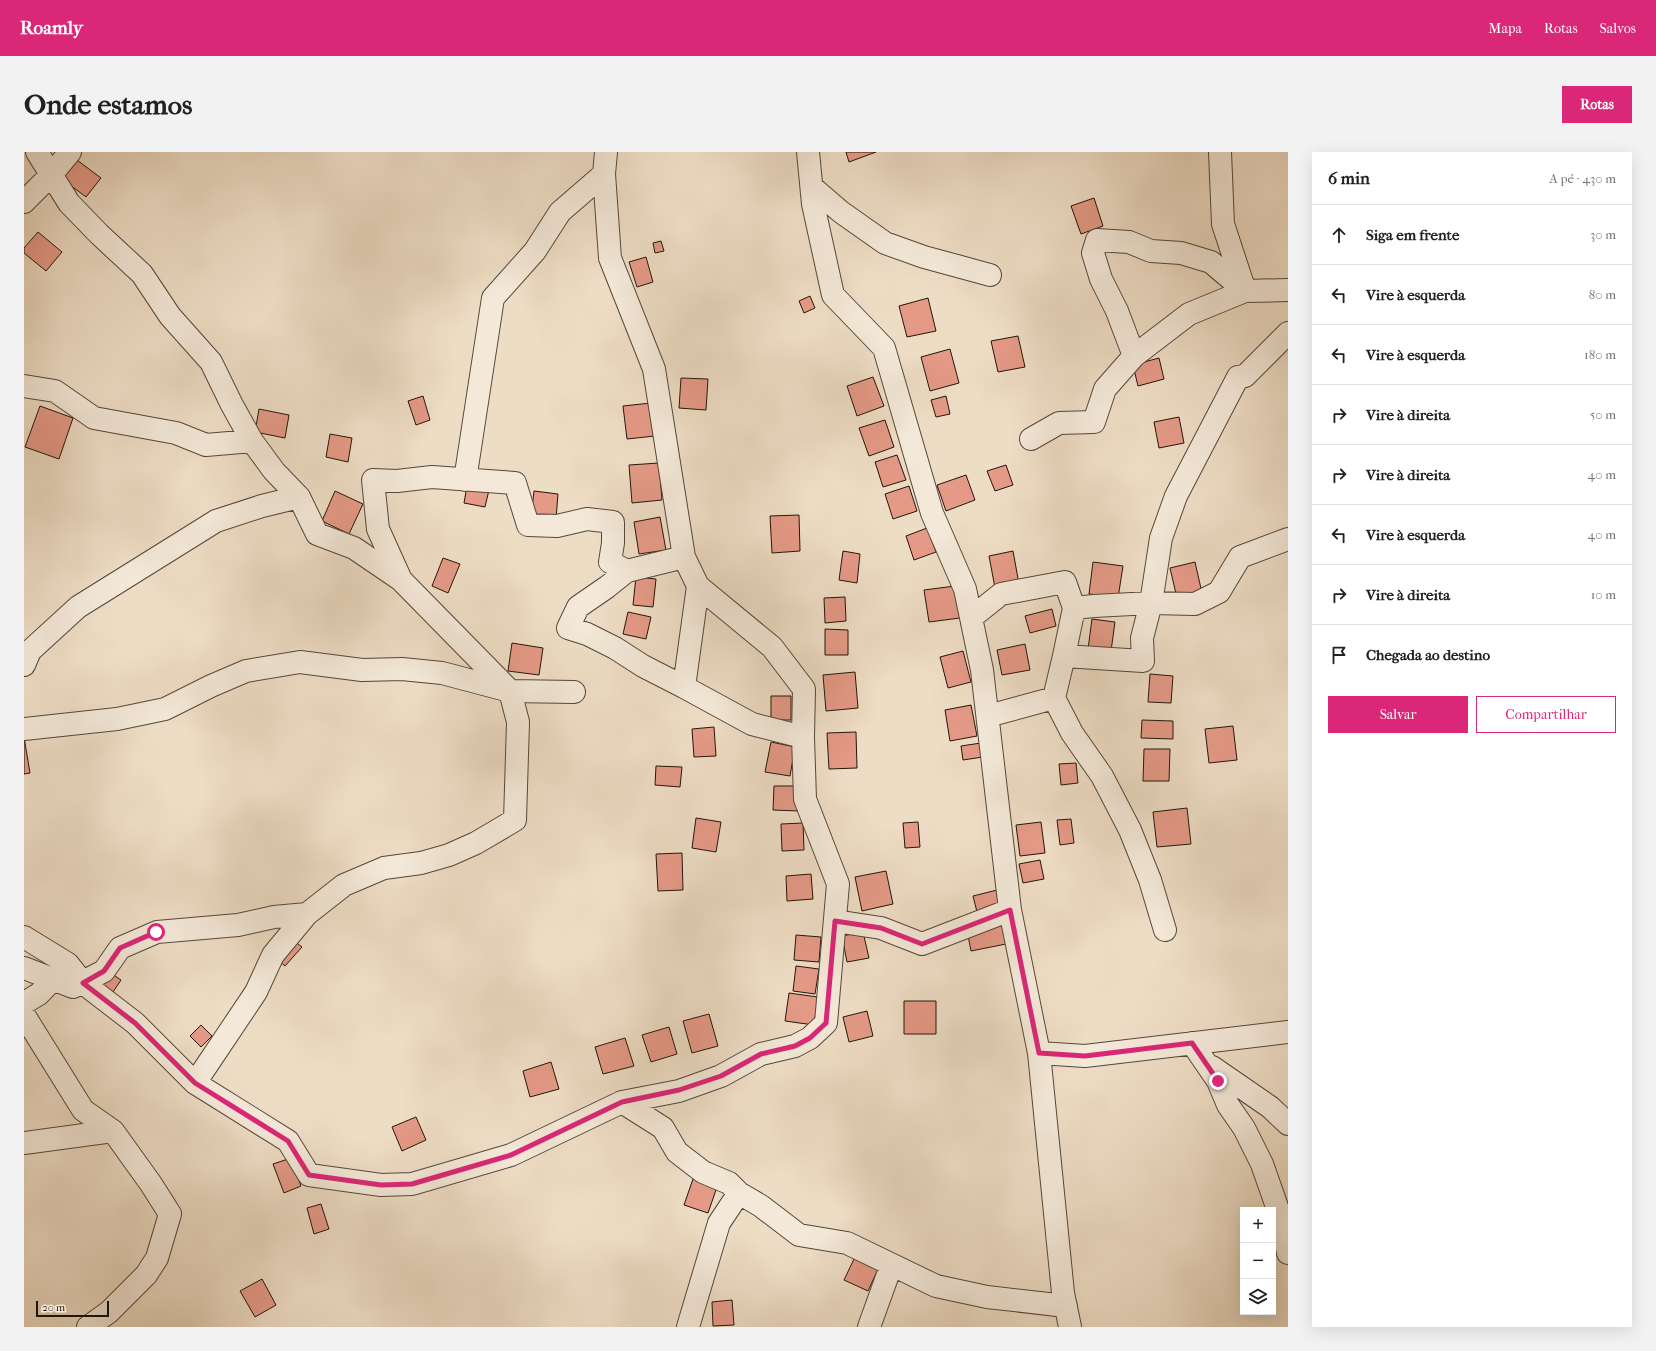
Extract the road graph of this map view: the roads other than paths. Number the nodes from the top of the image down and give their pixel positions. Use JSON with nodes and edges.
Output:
{"nodes":[{"id":1,"x":37,"y":152,"type":"edge"},
{"id":2,"x":70,"y":152,"type":"edge"},
{"id":3,"x":606,"y":152,"type":"edge"},
{"id":4,"x":808,"y":152,"type":"edge"},
{"id":5,"x":1220,"y":152,"type":"edge"},
{"id":6,"x":604,"y":174,"type":"junction"},
{"id":7,"x":51,"y":175,"type":"junction"},
{"id":8,"x":812,"y":187,"type":"junction"},
{"id":9,"x":24,"y":202,"type":"edge"},
{"id":10,"x":990,"y":275,"type":"dead end"},
{"id":11,"x":1288,"y":290,"type":"edge"},
{"id":12,"x":1245,"y":291,"type":"junction"},
{"id":13,"x":1288,"y":333,"type":"edge"},
{"id":14,"x":1134,"y":356,"type":"junction"},
{"id":15,"x":24,"y":386,"type":"edge"},
{"id":16,"x":1032,"y":439,"type":"dead end"},
{"id":17,"x":252,"y":441,"type":"junction"},
{"id":18,"x":465,"y":480,"type":"junction"},
{"id":19,"x":299,"y":498,"type":"junction"},
{"id":20,"x":1288,"y":539,"type":"edge"},
{"id":21,"x":684,"y":557,"type":"junction"},
{"id":22,"x":627,"y":571,"type":"junction"},
{"id":23,"x":401,"y":580,"type":"junction"},
{"id":24,"x":698,"y":586,"type":"junction"},
{"id":25,"x":1151,"y":603,"type":"junction"},
{"id":26,"x":1074,"y":608,"type":"junction"},
{"id":27,"x":971,"y":618,"type":"junction"},
{"id":28,"x":1064,"y":656,"type":"junction"},
{"id":29,"x":24,"y":665,"type":"edge"},
{"id":30,"x":684,"y":687,"type":"junction"},
{"id":31,"x":510,"y":691,"type":"junction"},
{"id":32,"x":574,"y":692,"type":"dead end"},
{"id":33,"x":1054,"y":698,"type":"junction"},
{"id":34,"x":988,"y":716,"type":"junction"},
{"id":35,"x":24,"y":729,"type":"edge"},
{"id":36,"x":803,"y":737,"type":"junction"},
{"id":37,"x":1010,"y":910,"type":"junction"},
{"id":38,"x":307,"y":914,"type":"junction"},
{"id":39,"x":835,"y":921,"type":"junction"},
{"id":40,"x":1165,"y":930,"type":"dead end"},
{"id":41,"x":24,"y":937,"type":"edge"},
{"id":42,"x":24,"y":968,"type":"edge"},
{"id":43,"x":60,"y":972,"type":"junction"},
{"id":44,"x":83,"y":983,"type":"junction"},
{"id":45,"x":24,"y":1003,"type":"edge"},
{"id":46,"x":24,"y":1015,"type":"edge"},
{"id":47,"x":1288,"y":1032,"type":"edge"},
{"id":48,"x":1192,"y":1043,"type":"junction"},
{"id":49,"x":1039,"y":1053,"type":"junction"},
{"id":50,"x":195,"y":1083,"type":"junction"},
{"id":51,"x":622,"y":1102,"type":"junction"},
{"id":52,"x":1288,"y":1124,"type":"edge"},
{"id":53,"x":113,"y":1131,"type":"junction"},
{"id":54,"x":24,"y":1143,"type":"edge"},
{"id":55,"x":739,"y":1193,"type":"junction"},
{"id":56,"x":1288,"y":1253,"type":"edge"},
{"id":57,"x":891,"y":1266,"type":"junction"},
{"id":58,"x":1068,"y":1317,"type":"edge"},
{"id":59,"x":88,"y":1327,"type":"edge"},
{"id":60,"x":688,"y":1327,"type":"edge"},
{"id":61,"x":869,"y":1327,"type":"edge"}],
"edges":[{"from":1,"to":7,"type":"street"},
{"from":2,"to":7,"type":"street"},
{"from":3,"to":6,"type":"street"},
{"from":4,"to":8,"type":"street"},
{"from":5,"to":12,"type":"street"},
{"from":6,"to":18,"type":"street"},
{"from":6,"to":21,"type":"street"},
{"from":7,"to":9,"type":"street"},
{"from":7,"to":17,"type":"street"},
{"from":8,"to":10,"type":"street"},
{"from":8,"to":27,"type":"street"},
{"from":11,"to":12,"type":"street"},
{"from":12,"to":14,"type":"street"},
{"from":12,"to":14,"type":"street"},
{"from":13,"to":25,"type":"street"},
{"from":14,"to":16,"type":"street"},
{"from":15,"to":17,"type":"street"},
{"from":17,"to":19,"type":"street"},
{"from":18,"to":22,"type":"street"},
{"from":18,"to":23,"type":"street"},
{"from":19,"to":23,"type":"street"},
{"from":19,"to":29,"type":"street"},
{"from":20,"to":25,"type":"street"},
{"from":21,"to":22,"type":"street"},
{"from":21,"to":24,"type":"street"},
{"from":22,"to":30,"type":"street"},
{"from":23,"to":31,"type":"street"},
{"from":24,"to":30,"type":"street"},
{"from":24,"to":36,"type":"street"},
{"from":25,"to":26,"type":"street"},
{"from":25,"to":28,"type":"street"},
{"from":26,"to":27,"type":"street"},
{"from":26,"to":28,"type":"street"},
{"from":27,"to":34,"type":"street"},
{"from":28,"to":33,"type":"street"},
{"from":30,"to":36,"type":"street"},
{"from":31,"to":32,"type":"street"},
{"from":31,"to":35,"type":"street"},
{"from":31,"to":38,"type":"street"},
{"from":33,"to":34,"type":"street"},
{"from":33,"to":40,"type":"street"},
{"from":34,"to":37,"type":"street"},
{"from":36,"to":39,"type":"street"},
{"from":37,"to":39,"type":"street"},
{"from":37,"to":49,"type":"street"},
{"from":38,"to":44,"type":"street"},
{"from":38,"to":50,"type":"street"},
{"from":39,"to":51,"type":"street"},
{"from":41,"to":43,"type":"street"},
{"from":42,"to":43,"type":"street"},
{"from":43,"to":44,"type":"street"},
{"from":43,"to":45,"type":"street"},
{"from":44,"to":50,"type":"street"},
{"from":46,"to":53,"type":"street"},
{"from":47,"to":48,"type":"street"},
{"from":48,"to":49,"type":"street"},
{"from":48,"to":52,"type":"street"},
{"from":48,"to":56,"type":"street"},
{"from":49,"to":58,"type":"street"},
{"from":50,"to":51,"type":"street"},
{"from":51,"to":55,"type":"street"},
{"from":53,"to":54,"type":"street"},
{"from":53,"to":59,"type":"street"},
{"from":55,"to":57,"type":"street"},
{"from":55,"to":60,"type":"street"},
{"from":57,"to":58,"type":"street"},
{"from":57,"to":61,"type":"street"}]}
